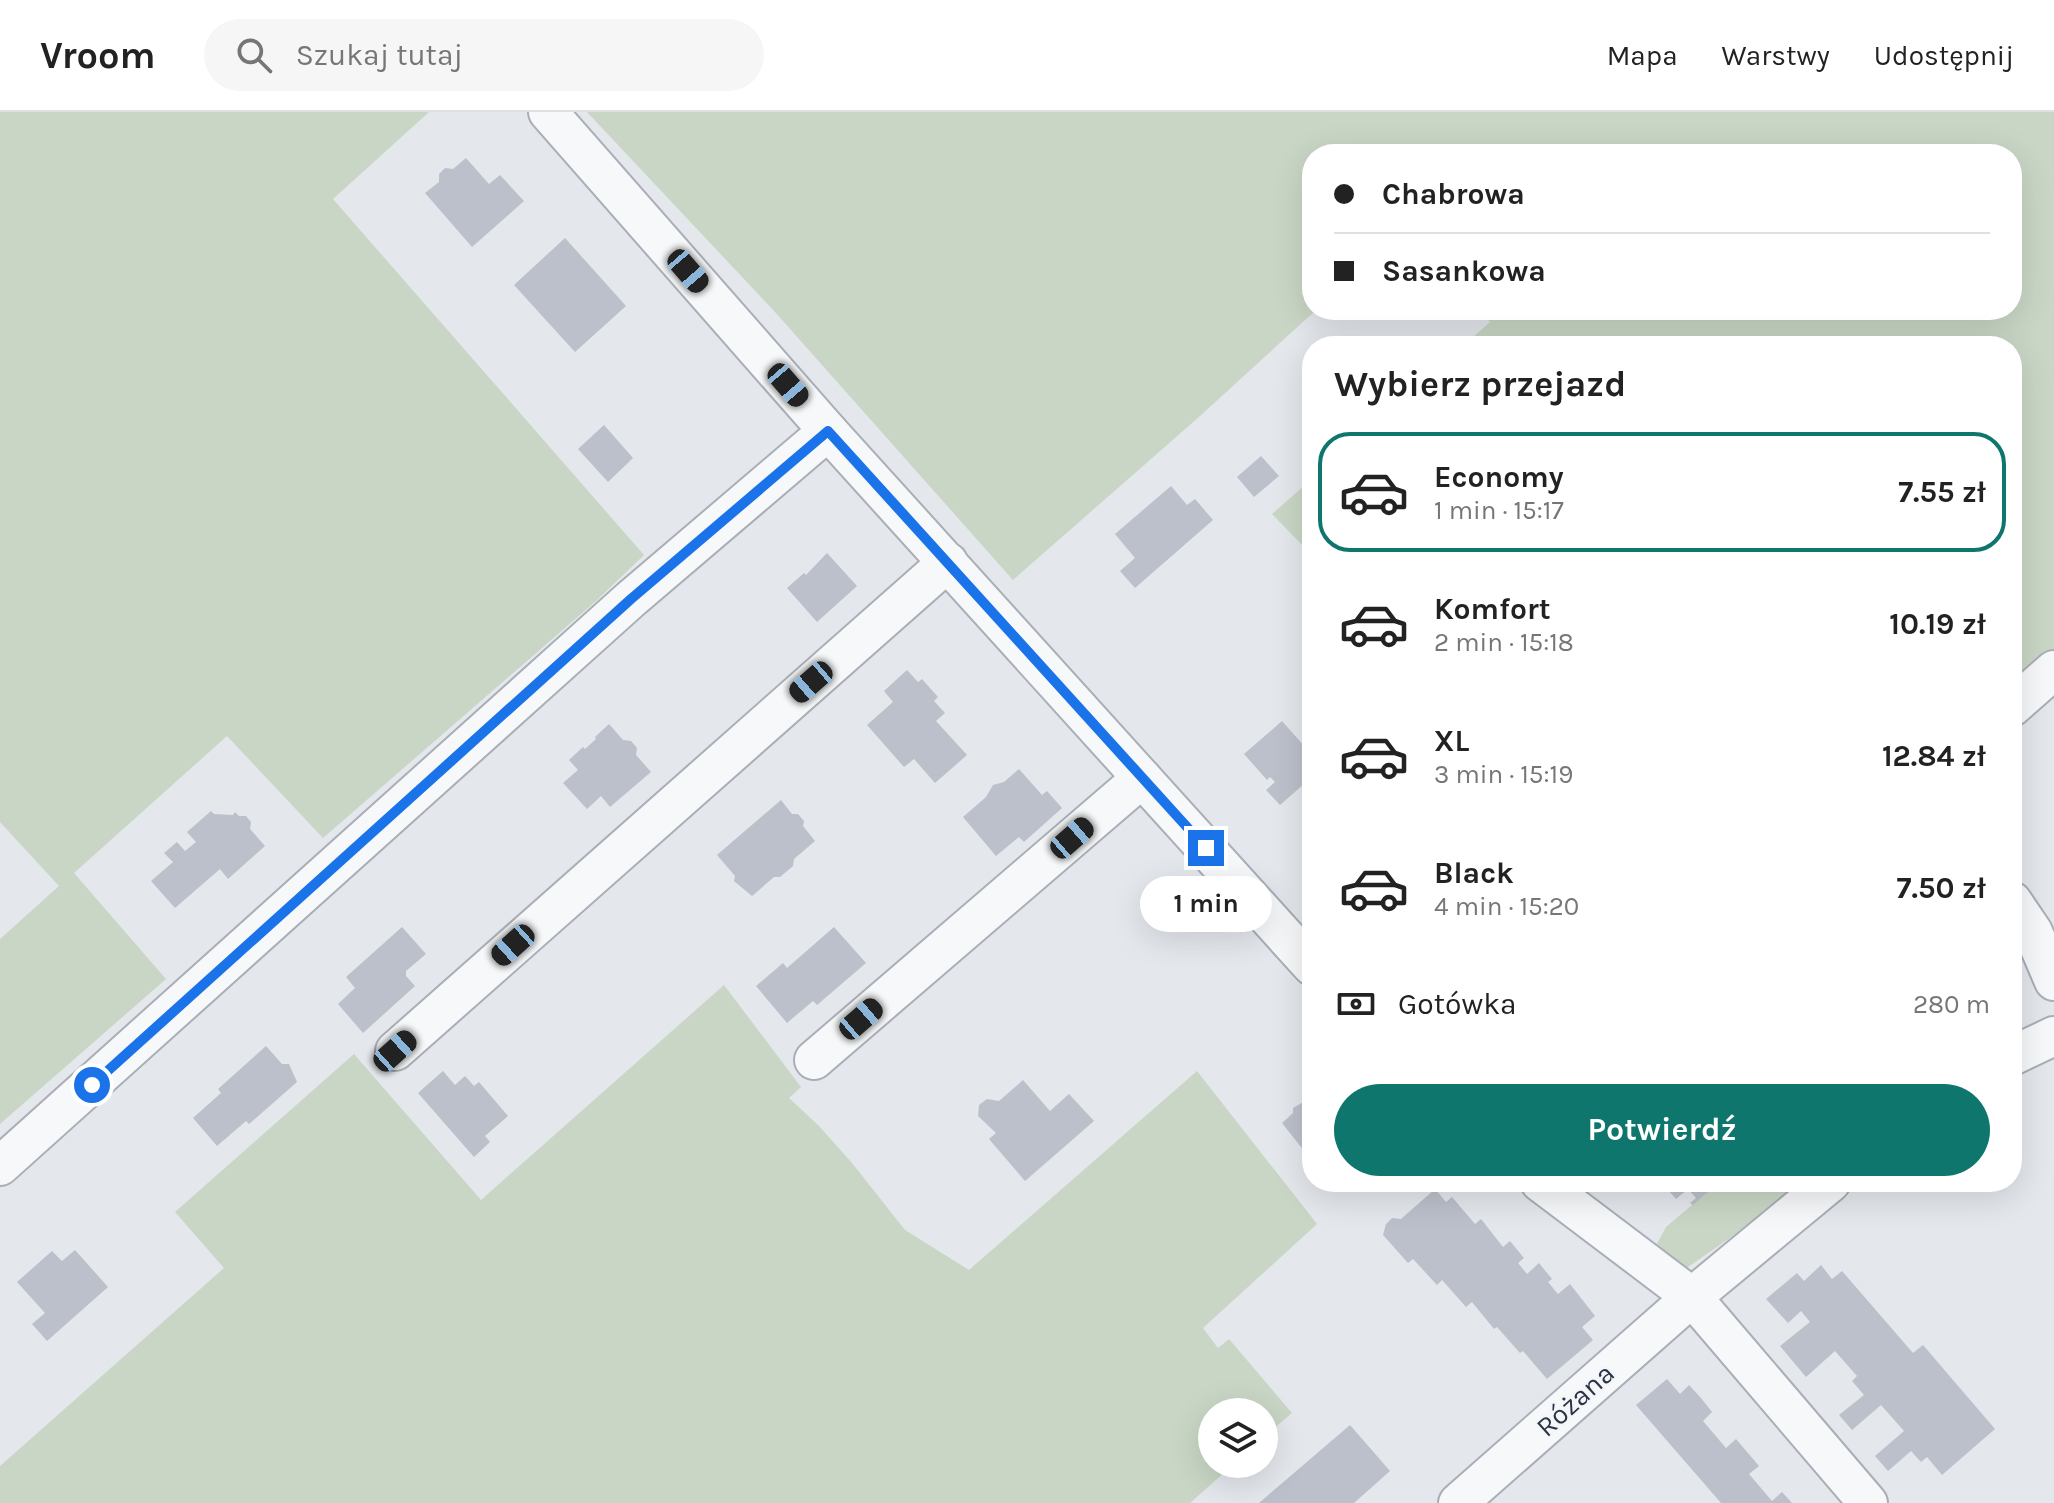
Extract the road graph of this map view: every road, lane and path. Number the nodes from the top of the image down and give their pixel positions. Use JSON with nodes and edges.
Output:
{"nodes":[{"id":1,"x":548,"y":112,"type":"edge"},
{"id":2,"x":828,"y":431,"type":"junction"},
{"id":3,"x":948,"y":562,"type":"junction"},
{"id":4,"x":2054,"y":670,"type":"edge"},
{"id":5,"x":2022,"y":698,"type":"edge"},
{"id":6,"x":1142,"y":778,"type":"junction"},
{"id":7,"x":2022,"y":916,"type":"edge"},
{"id":8,"x":1302,"y":955,"type":"edge"},
{"id":9,"x":2054,"y":981,"type":"edge"},
{"id":10,"x":2054,"y":1036,"type":"edge"},
{"id":11,"x":395,"y":1051,"type":"dead end"},
{"id":12,"x":2022,"y":1051,"type":"edge"},
{"id":13,"x":814,"y":1060,"type":"dead end"},
{"id":14,"x":0,"y":1166,"type":"edge"},
{"id":15,"x":1553,"y":1192,"type":"edge"},
{"id":16,"x":1819,"y":1192,"type":"edge"},
{"id":17,"x":1692,"y":1297,"type":"junction"},
{"id":18,"x":1458,"y":1503,"type":"edge"},
{"id":19,"x":1868,"y":1503,"type":"edge"}],
"edges":[{"from":1,"to":2,"type":"street"},
{"from":2,"to":3,"type":"street"},
{"from":2,"to":14,"type":"street"},
{"from":3,"to":6,"type":"street"},
{"from":3,"to":11,"type":"street"},
{"from":4,"to":5,"type":"street"},
{"from":6,"to":8,"type":"street"},
{"from":6,"to":13,"type":"street"},
{"from":7,"to":9,"type":"street"},
{"from":10,"to":12,"type":"street"},
{"from":15,"to":17,"type":"street"},
{"from":16,"to":17,"type":"street","name":"Różana"},
{"from":17,"to":18,"type":"street","name":"Różana"},
{"from":17,"to":19,"type":"street"}]}
